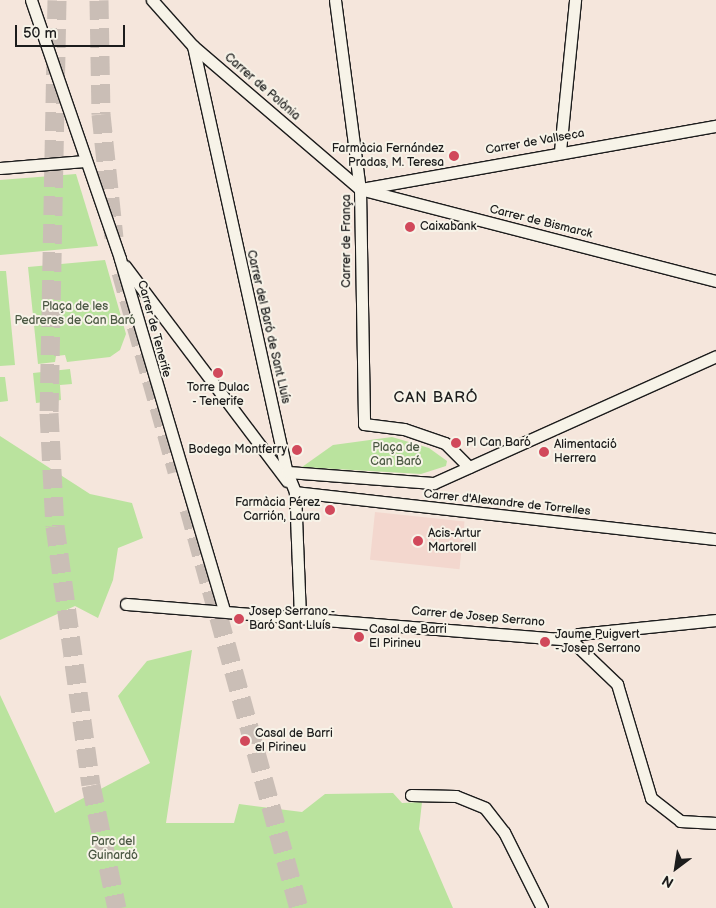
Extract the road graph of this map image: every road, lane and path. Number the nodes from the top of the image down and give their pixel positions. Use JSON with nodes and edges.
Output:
{"nodes":[{"id":1,"x":31,"y":0,"type":"edge"},
{"id":2,"x":152,"y":0,"type":"edge"},
{"id":3,"x":335,"y":0,"type":"edge"},
{"id":4,"x":575,"y":0,"type":"edge"},
{"id":5,"x":193,"y":46,"type":"junction"},
{"id":6,"x":716,"y":126,"type":"edge"},
{"id":7,"x":560,"y":151,"type":"junction"},
{"id":8,"x":85,"y":161,"type":"junction"},
{"id":9,"x":0,"y":168,"type":"edge"},
{"id":10,"x":360,"y":189,"type":"junction"},
{"id":11,"x":120,"y":259,"type":"junction"},
{"id":12,"x":716,"y":281,"type":"edge"},
{"id":13,"x":152,"y":301,"type":"junction"},
{"id":14,"x":134,"y":310,"type":"junction"},
{"id":15,"x":716,"y":356,"type":"edge"},
{"id":16,"x":469,"y":467,"type":"junction"},
{"id":17,"x":287,"y":472,"type":"junction"},
{"id":18,"x":296,"y":492,"type":"junction"},
{"id":19,"x":716,"y":539,"type":"edge"},
{"id":20,"x":126,"y":604,"type":"dead end"},
{"id":21,"x":224,"y":610,"type":"junction"},
{"id":22,"x":300,"y":616,"type":"junction"},
{"id":23,"x":716,"y":620,"type":"edge"},
{"id":24,"x":570,"y":640,"type":"junction"},
{"id":25,"x":411,"y":795,"type":"dead end"},
{"id":26,"x":716,"y":823,"type":"edge"},
{"id":27,"x":542,"y":908,"type":"edge"}],
"edges":[{"from":1,"to":8,"type":"street","name":"Carrer de Tenerife"},
{"from":2,"to":5,"type":"street","name":"Carrer de Polònia"},
{"from":3,"to":10,"type":"street","name":"Carrer de França"},
{"from":4,"to":7,"type":"street"},
{"from":5,"to":10,"type":"street","name":"Carrer de Polònia"},
{"from":5,"to":17,"type":"street","name":"Carrer del Baró de Sant Lluís"},
{"from":6,"to":7,"type":"street","name":"Carrer de Vallseca"},
{"from":7,"to":10,"type":"street","name":"Carrer de Vallseca"},
{"from":8,"to":9,"type":"street"},
{"from":8,"to":11,"type":"street","name":"Carrer de Tenerife"},
{"from":10,"to":12,"type":"street","name":"Carrer de Bismarck"},
{"from":10,"to":16,"type":"street","name":"Carrer de França"},
{"from":11,"to":13,"type":"street"},
{"from":11,"to":14,"type":"street","name":"Carrer de Tenerife"},
{"from":13,"to":14,"type":"street"},
{"from":13,"to":18,"type":"street"},
{"from":14,"to":21,"type":"street","name":"Carrer de Tenerife"},
{"from":15,"to":16,"type":"street"},
{"from":16,"to":17,"type":"street"},
{"from":17,"to":18,"type":"street","name":"Carrer del Baró de Sant Lluís"},
{"from":18,"to":19,"type":"street","name":"Carrer d'Alexandre de Torrelles"},
{"from":18,"to":22,"type":"street","name":"Carrer del Baró de Sant Lluís"},
{"from":20,"to":21,"type":"street","name":"Carrer de Josep Serrano"},
{"from":21,"to":22,"type":"street","name":"Carrer de Josep Serrano"},
{"from":22,"to":24,"type":"street","name":"Carrer de Josep Serrano"},
{"from":23,"to":24,"type":"street"},
{"from":24,"to":26,"type":"street"},
{"from":25,"to":27,"type":"street"}]}
